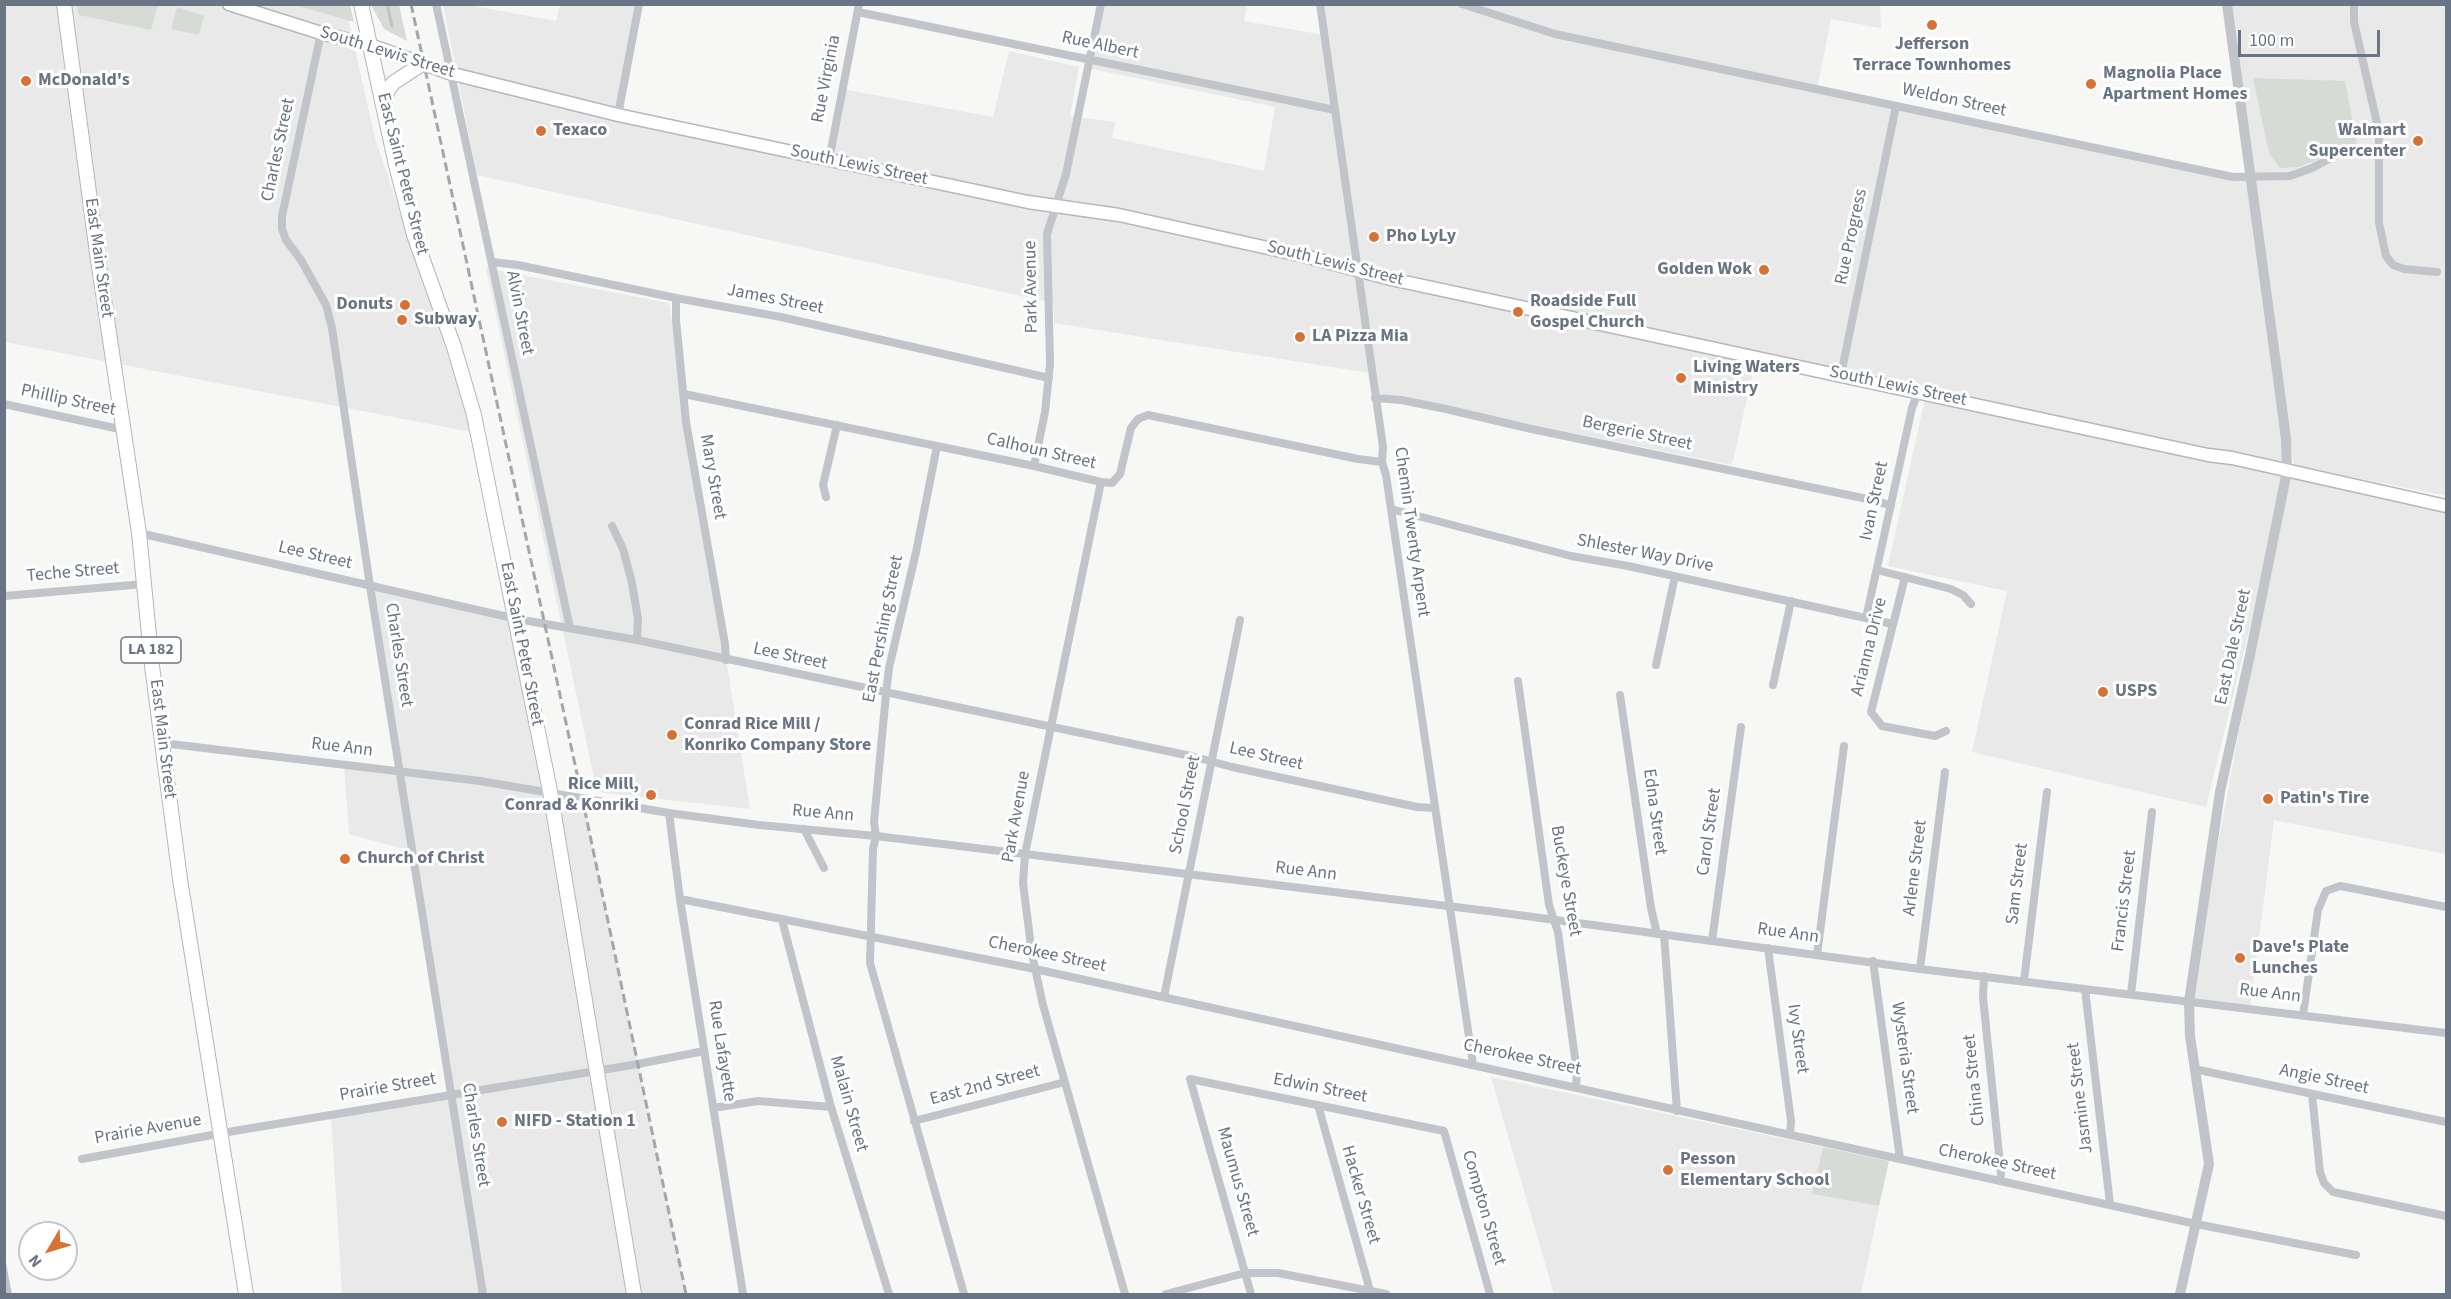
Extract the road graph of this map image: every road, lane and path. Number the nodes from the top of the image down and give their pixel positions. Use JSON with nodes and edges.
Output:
{"nodes":[{"id":1,"x":64,"y":4,"type":"edge"},
{"id":2,"x":229,"y":4,"type":"edge"},
{"id":3,"x":361,"y":4,"type":"edge"},
{"id":4,"x":436,"y":4,"type":"edge"},
{"id":5,"x":639,"y":4,"type":"edge"},
{"id":6,"x":1101,"y":4,"type":"edge"},
{"id":7,"x":1320,"y":4,"type":"edge"},
{"id":8,"x":1462,"y":4,"type":"edge"},
{"id":9,"x":2227,"y":4,"type":"edge"},
{"id":10,"x":2354,"y":4,"type":"edge"},
{"id":11,"x":859,"y":8,"type":"edge"},
{"id":12,"x":321,"y":33,"type":"junction"},
{"id":13,"x":370,"y":45,"type":"junction"},
{"id":14,"x":1089,"y":60,"type":"junction"},
{"id":15,"x":422,"y":64,"type":"junction"},
{"id":16,"x":450,"y":73,"type":"junction"},
{"id":17,"x":383,"y":106,"type":"junction"},
{"id":18,"x":1896,"y":106,"type":"junction"},
{"id":19,"x":1335,"y":110,"type":"junction"},
{"id":20,"x":618,"y":115,"type":"junction"},
{"id":21,"x":2333,"y":157,"type":"dead end"},
{"id":22,"x":829,"y":160,"type":"junction"},
{"id":23,"x":2252,"y":177,"type":"junction"},
{"id":24,"x":1056,"y":205,"type":"junction"},
{"id":25,"x":493,"y":262,"type":"junction"},
{"id":26,"x":1356,"y":268,"type":"junction"},
{"id":27,"x":2437,"y":272,"type":"dead end"},
{"id":28,"x":676,"y":298,"type":"junction"},
{"id":29,"x":1841,"y":375,"type":"junction"},
{"id":30,"x":1049,"y":378,"type":"junction"},
{"id":31,"x":1918,"y":392,"type":"junction"},
{"id":32,"x":684,"y":394,"type":"junction"},
{"id":33,"x":1375,"y":398,"type":"junction"},
{"id":34,"x":4,"y":404,"type":"edge"},
{"id":35,"x":837,"y":425,"type":"junction"},
{"id":36,"x":124,"y":430,"type":"junction"},
{"id":37,"x":937,"y":446,"type":"junction"},
{"id":38,"x":1383,"y":462,"type":"junction"},
{"id":39,"x":1034,"y":465,"type":"junction"},
{"id":40,"x":2287,"y":471,"type":"junction"},
{"id":41,"x":1101,"y":482,"type":"junction"},
{"id":42,"x":826,"y":497,"type":"dead end"},
{"id":43,"x":1891,"y":506,"type":"junction"},
{"id":44,"x":2446,"y":506,"type":"edge"},
{"id":45,"x":1391,"y":509,"type":"junction"},
{"id":46,"x":612,"y":526,"type":"dead end"},
{"id":47,"x":139,"y":533,"type":"junction"},
{"id":48,"x":1877,"y":570,"type":"junction"},
{"id":49,"x":1675,"y":576,"type":"junction"},
{"id":50,"x":1905,"y":577,"type":"junction"},
{"id":51,"x":144,"y":584,"type":"junction"},
{"id":52,"x":370,"y":586,"type":"junction"},
{"id":53,"x":4,"y":596,"type":"edge"},
{"id":54,"x":1791,"y":602,"type":"junction"},
{"id":55,"x":1971,"y":604,"type":"dead end"},
{"id":56,"x":1866,"y":618,"type":"junction"},
{"id":57,"x":517,"y":619,"type":"junction"},
{"id":58,"x":1240,"y":620,"type":"dead end"},
{"id":59,"x":1893,"y":624,"type":"junction"},
{"id":60,"x":570,"y":628,"type":"junction"},
{"id":61,"x":637,"y":640,"type":"junction"},
{"id":62,"x":726,"y":660,"type":"junction"},
{"id":63,"x":1656,"y":665,"type":"dead end"},
{"id":64,"x":1518,"y":681,"type":"dead end"},
{"id":65,"x":1773,"y":686,"type":"dead end"},
{"id":66,"x":886,"y":693,"type":"junction"},
{"id":67,"x":1620,"y":695,"type":"dead end"},
{"id":68,"x":1051,"y":727,"type":"junction"},
{"id":69,"x":1741,"y":727,"type":"dead end"},
{"id":70,"x":1946,"y":731,"type":"dead end"},
{"id":71,"x":162,"y":743,"type":"junction"},
{"id":72,"x":1844,"y":746,"type":"dead end"},
{"id":73,"x":1211,"y":762,"type":"junction"},
{"id":74,"x":400,"y":772,"type":"junction"},
{"id":75,"x":1945,"y":772,"type":"dead end"},
{"id":76,"x":550,"y":791,"type":"junction"},
{"id":77,"x":2047,"y":792,"type":"dead end"},
{"id":78,"x":1435,"y":808,"type":"junction"},
{"id":79,"x":2152,"y":812,"type":"dead end"},
{"id":80,"x":669,"y":813,"type":"junction"},
{"id":81,"x":804,"y":829,"type":"junction"},
{"id":82,"x":876,"y":836,"type":"junction"},
{"id":83,"x":1025,"y":854,"type":"junction"},
{"id":84,"x":824,"y":868,"type":"dead end"},
{"id":85,"x":1189,"y":875,"type":"junction"},
{"id":86,"x":680,"y":899,"type":"junction"},
{"id":87,"x":1450,"y":908,"type":"junction"},
{"id":88,"x":2446,"y":908,"type":"edge"},
{"id":89,"x":782,"y":920,"type":"junction"},
{"id":90,"x":1554,"y":920,"type":"junction"},
{"id":91,"x":1661,"y":934,"type":"junction"},
{"id":92,"x":869,"y":935,"type":"junction"},
{"id":93,"x":1712,"y":941,"type":"junction"},
{"id":94,"x":1768,"y":948,"type":"junction"},
{"id":95,"x":1817,"y":955,"type":"junction"},
{"id":96,"x":1874,"y":962,"type":"junction"},
{"id":97,"x":1035,"y":969,"type":"junction"},
{"id":98,"x":1920,"y":969,"type":"junction"},
{"id":99,"x":1984,"y":976,"type":"junction"},
{"id":100,"x":2024,"y":981,"type":"junction"},
{"id":101,"x":2085,"y":989,"type":"junction"},
{"id":102,"x":2131,"y":994,"type":"junction"},
{"id":103,"x":1164,"y":997,"type":"junction"},
{"id":104,"x":2189,"y":1002,"type":"junction"},
{"id":105,"x":2303,"y":1015,"type":"junction"},
{"id":106,"x":2446,"y":1033,"type":"edge"},
{"id":107,"x":704,"y":1051,"type":"junction"},
{"id":108,"x":1473,"y":1064,"type":"junction"},
{"id":109,"x":2194,"y":1069,"type":"junction"},
{"id":110,"x":595,"y":1070,"type":"junction"},
{"id":111,"x":1190,"y":1079,"type":"joint"},
{"id":112,"x":1065,"y":1082,"type":"junction"},
{"id":113,"x":1576,"y":1086,"type":"junction"},
{"id":114,"x":451,"y":1094,"type":"junction"},
{"id":115,"x":2312,"y":1094,"type":"junction"},
{"id":116,"x":1318,"y":1105,"type":"junction"},
{"id":117,"x":831,"y":1107,"type":"junction"},
{"id":118,"x":713,"y":1108,"type":"junction"},
{"id":119,"x":1677,"y":1111,"type":"junction"},
{"id":120,"x":914,"y":1121,"type":"junction"},
{"id":121,"x":2446,"y":1122,"type":"edge"},
{"id":122,"x":1444,"y":1131,"type":"joint"},
{"id":123,"x":220,"y":1134,"type":"junction"},
{"id":124,"x":1790,"y":1135,"type":"junction"},
{"id":125,"x":82,"y":1159,"type":"dead end"},
{"id":126,"x":1900,"y":1159,"type":"junction"},
{"id":127,"x":2000,"y":1180,"type":"junction"},
{"id":128,"x":2110,"y":1204,"type":"junction"},
{"id":129,"x":2446,"y":1216,"type":"edge"},
{"id":130,"x":2196,"y":1224,"type":"junction"},
{"id":131,"x":2356,"y":1256,"type":"dead end"},
{"id":132,"x":1245,"y":1273,"type":"junction"},
{"id":133,"x":1371,"y":1293,"type":"edge"},
{"id":134,"x":246,"y":1294,"type":"edge"},
{"id":135,"x":483,"y":1294,"type":"edge"},
{"id":136,"x":634,"y":1294,"type":"edge"},
{"id":137,"x":743,"y":1294,"type":"edge"},
{"id":138,"x":889,"y":1294,"type":"edge"},
{"id":139,"x":964,"y":1294,"type":"edge"},
{"id":140,"x":1125,"y":1294,"type":"edge"},
{"id":141,"x":1166,"y":1294,"type":"edge"},
{"id":142,"x":1251,"y":1294,"type":"edge"},
{"id":143,"x":1386,"y":1294,"type":"edge"},
{"id":144,"x":1490,"y":1294,"type":"edge"},
{"id":145,"x":2180,"y":1294,"type":"edge"}],
"edges":[{"from":1,"to":36,"type":"main road","name":"East Main Street","number":"LA 182"},
{"from":2,"to":12,"type":"main road","name":"South Lewis Street"},
{"from":3,"to":13,"type":"main road","name":"East Saint Peter Street"},
{"from":4,"to":16,"type":"street","name":"Alvin Street"},
{"from":5,"to":20,"type":"street"},
{"from":6,"to":14,"type":"street","name":"Park Avenue"},
{"from":7,"to":19,"type":"street","name":"Chemin Twenty Arpent"},
{"from":8,"to":18,"type":"street","name":"Weldon Street"},
{"from":9,"to":23,"type":"street","name":"East Dale Street"},
{"from":10,"to":27,"type":"street"},
{"from":11,"to":14,"type":"street","name":"Rue Albert"},
{"from":11,"to":22,"type":"street","name":"Rue Virginia"},
{"from":12,"to":13,"type":"main road","name":"South Lewis Street"},
{"from":12,"to":52,"type":"street","name":"Charles Street"},
{"from":13,"to":15,"type":"main road","name":"South Lewis Street"},
{"from":13,"to":17,"type":"main road","name":"East Saint Peter Street"},
{"from":14,"to":19,"type":"street","name":"Rue Albert"},
{"from":14,"to":24,"type":"street","name":"Park Avenue"},
{"from":15,"to":16,"type":"main road","name":"South Lewis Street"},
{"from":15,"to":17,"type":"main road"},
{"from":16,"to":20,"type":"main road","name":"South Lewis Street"},
{"from":16,"to":25,"type":"street","name":"Alvin Street"},
{"from":17,"to":57,"type":"main road","name":"East Saint Peter Street"},
{"from":18,"to":23,"type":"street","name":"Weldon Street"},
{"from":18,"to":29,"type":"street","name":"Rue Progress"},
{"from":19,"to":26,"type":"street","name":"Chemin Twenty Arpent"},
{"from":20,"to":22,"type":"main road","name":"South Lewis Street"},
{"from":21,"to":23,"type":"street","name":"Weldon Street"},
{"from":22,"to":24,"type":"main road","name":"South Lewis Street"},
{"from":23,"to":40,"type":"street","name":"East Dale Street"},
{"from":24,"to":26,"type":"main road","name":"South Lewis Street"},
{"from":24,"to":30,"type":"street","name":"Park Avenue"},
{"from":25,"to":28,"type":"street","name":"James Street"},
{"from":25,"to":60,"type":"street","name":"Alvin Street"},
{"from":26,"to":29,"type":"main road","name":"South Lewis Street"},
{"from":26,"to":33,"type":"street","name":"Chemin Twenty Arpent"},
{"from":28,"to":30,"type":"street","name":"James Street"},
{"from":28,"to":32,"type":"street","name":"Mary Street"},
{"from":29,"to":31,"type":"main road","name":"South Lewis Street"},
{"from":30,"to":39,"type":"street","name":"Park Avenue"},
{"from":31,"to":40,"type":"main road","name":"South Lewis Street"},
{"from":31,"to":43,"type":"street","name":"Ivan Street"},
{"from":32,"to":35,"type":"street","name":"Calhoun Street"},
{"from":32,"to":62,"type":"street","name":"Mary Street"},
{"from":33,"to":38,"type":"street","name":"Chemin Twenty Arpent"},
{"from":33,"to":43,"type":"street","name":"Bergerie Street"},
{"from":34,"to":36,"type":"street","name":"Phillip Street"},
{"from":35,"to":37,"type":"street","name":"Calhoun Street"},
{"from":35,"to":42,"type":"street"},
{"from":36,"to":47,"type":"main road","name":"East Main Street","number":"LA 182"},
{"from":37,"to":39,"type":"street","name":"Calhoun Street"},
{"from":37,"to":66,"type":"street","name":"East Pershing Street"},
{"from":38,"to":41,"type":"street","name":"Calhoun Street"},
{"from":38,"to":45,"type":"street","name":"Chemin Twenty Arpent"},
{"from":39,"to":41,"type":"street","name":"Calhoun Street"},
{"from":40,"to":44,"type":"main road","name":"South Lewis Street"},
{"from":40,"to":104,"type":"street","name":"East Dale Street"},
{"from":41,"to":68,"type":"street","name":"Park Avenue"},
{"from":43,"to":48,"type":"street","name":"Ivan Street"},
{"from":45,"to":49,"type":"street","name":"Shlester Way Drive"},
{"from":45,"to":78,"type":"street","name":"Chemin Twenty Arpent"},
{"from":46,"to":61,"type":"street"},
{"from":47,"to":51,"type":"main road","name":"East Main Street","number":"LA 182"},
{"from":47,"to":52,"type":"street","name":"Lee Street"},
{"from":48,"to":50,"type":"street"},
{"from":48,"to":56,"type":"street","name":"Ivan Street"},
{"from":49,"to":54,"type":"street","name":"Shlester Way Drive"},
{"from":49,"to":63,"type":"street"},
{"from":50,"to":55,"type":"street"},
{"from":50,"to":59,"type":"street","name":"Arianna Drive"},
{"from":51,"to":53,"type":"street","name":"Teche Street"},
{"from":51,"to":71,"type":"main road","name":"East Main Street","number":"LA 182"},
{"from":52,"to":57,"type":"street","name":"Lee Street"},
{"from":52,"to":74,"type":"street","name":"Charles Street"},
{"from":54,"to":56,"type":"street","name":"Shlester Way Drive"},
{"from":54,"to":65,"type":"street"},
{"from":56,"to":59,"type":"street","name":"Shlester Way Drive"},
{"from":57,"to":60,"type":"street","name":"Lee Street"},
{"from":57,"to":76,"type":"main road","name":"East Saint Peter Street"},
{"from":58,"to":73,"type":"street","name":"School Street"},
{"from":59,"to":70,"type":"street","name":"Arianna Drive"},
{"from":60,"to":61,"type":"street","name":"Lee Street"},
{"from":61,"to":62,"type":"street","name":"Lee Street"},
{"from":62,"to":66,"type":"street","name":"Lee Street"},
{"from":64,"to":90,"type":"street","name":"Buckeye Street"},
{"from":66,"to":68,"type":"street","name":"Lee Street"},
{"from":66,"to":82,"type":"street","name":"East Pershing Street"},
{"from":67,"to":91,"type":"street","name":"Edna Street"},
{"from":68,"to":73,"type":"street","name":"Lee Street"},
{"from":68,"to":83,"type":"street","name":"Park Avenue"},
{"from":69,"to":93,"type":"street","name":"Carol Street"},
{"from":71,"to":74,"type":"street","name":"Rue Ann"},
{"from":71,"to":123,"type":"main road","name":"East Main Street","number":"LA 182"},
{"from":72,"to":95,"type":"street"},
{"from":73,"to":78,"type":"street","name":"Lee Street"},
{"from":73,"to":85,"type":"street","name":"School Street"},
{"from":74,"to":76,"type":"street","name":"Rue Ann"},
{"from":74,"to":114,"type":"street","name":"Charles Street"},
{"from":75,"to":98,"type":"street","name":"Arlene Street"},
{"from":76,"to":80,"type":"street","name":"Rue Ann"},
{"from":76,"to":110,"type":"main road","name":"East Saint Peter Street"},
{"from":77,"to":100,"type":"street","name":"Sam Street"},
{"from":78,"to":87,"type":"street","name":"Chemin Twenty Arpent"},
{"from":79,"to":102,"type":"street","name":"Francis Street"},
{"from":80,"to":81,"type":"street","name":"Rue Ann"},
{"from":80,"to":86,"type":"street","name":"Rue Lafayette"},
{"from":81,"to":82,"type":"street","name":"Rue Ann"},
{"from":81,"to":84,"type":"street"},
{"from":82,"to":83,"type":"street","name":"Rue Ann"},
{"from":82,"to":92,"type":"street","name":"East Pershing Street"},
{"from":83,"to":85,"type":"street","name":"Rue Ann"},
{"from":83,"to":97,"type":"street","name":"Park Avenue"},
{"from":85,"to":87,"type":"street","name":"Rue Ann"},
{"from":85,"to":103,"type":"street","name":"School Street"},
{"from":86,"to":89,"type":"street","name":"Cherokee Street"},
{"from":86,"to":107,"type":"street","name":"Rue Lafayette"},
{"from":87,"to":90,"type":"street","name":"Rue Ann"},
{"from":87,"to":108,"type":"street","name":"Chemin Twenty Arpent"},
{"from":88,"to":105,"type":"street"},
{"from":89,"to":92,"type":"street","name":"Cherokee Street"},
{"from":89,"to":117,"type":"street","name":"Malain Street"},
{"from":90,"to":91,"type":"street","name":"Rue Ann"},
{"from":90,"to":113,"type":"street","name":"Buckeye Street"},
{"from":91,"to":93,"type":"street","name":"Rue Ann"},
{"from":91,"to":119,"type":"street","name":"Edna Street"},
{"from":92,"to":97,"type":"street","name":"Cherokee Street"},
{"from":92,"to":120,"type":"street","name":"East Pershing Street"},
{"from":93,"to":94,"type":"street","name":"Rue Ann"},
{"from":94,"to":95,"type":"street","name":"Rue Ann"},
{"from":94,"to":124,"type":"street","name":"Ivy Street"},
{"from":95,"to":96,"type":"street","name":"Rue Ann"},
{"from":96,"to":98,"type":"street","name":"Rue Ann"},
{"from":96,"to":126,"type":"street","name":"Wysteria Street"},
{"from":97,"to":103,"type":"street","name":"Cherokee Street"},
{"from":97,"to":112,"type":"street","name":"Park Avenue"},
{"from":98,"to":99,"type":"street","name":"Rue Ann"},
{"from":99,"to":100,"type":"street","name":"Rue Ann"},
{"from":99,"to":127,"type":"street","name":"China Street"},
{"from":100,"to":101,"type":"street","name":"Rue Ann"},
{"from":101,"to":102,"type":"street","name":"Rue Ann"},
{"from":101,"to":128,"type":"street","name":"Jasmine Street"},
{"from":102,"to":104,"type":"street","name":"Rue Ann"},
{"from":103,"to":108,"type":"street","name":"Cherokee Street"},
{"from":104,"to":105,"type":"street","name":"Rue Ann"},
{"from":104,"to":109,"type":"street","name":"East Dale Street"},
{"from":105,"to":106,"type":"street","name":"Rue Ann"},
{"from":107,"to":110,"type":"street","name":"Prairie Street"},
{"from":107,"to":118,"type":"street","name":"Rue Lafayette"},
{"from":108,"to":113,"type":"street","name":"Cherokee Street"},
{"from":109,"to":115,"type":"street","name":"Angie Street"},
{"from":109,"to":130,"type":"street","name":"East Dale Street"},
{"from":110,"to":114,"type":"street","name":"Prairie Street"},
{"from":110,"to":136,"type":"main road","name":"East Saint Peter Street"},
{"from":111,"to":116,"type":"street","name":"Edwin Street"},
{"from":111,"to":132,"type":"street","name":"Maumus Street"},
{"from":112,"to":120,"type":"street","name":"East 2nd Street"},
{"from":112,"to":140,"type":"street","name":"Park Avenue"},
{"from":113,"to":119,"type":"street","name":"Cherokee Street"},
{"from":114,"to":123,"type":"street","name":"Prairie Street"},
{"from":114,"to":135,"type":"street","name":"Charles Street"},
{"from":115,"to":121,"type":"street","name":"Angie Street"},
{"from":115,"to":129,"type":"street"},
{"from":116,"to":122,"type":"street","name":"Edwin Street"},
{"from":116,"to":133,"type":"street","name":"Hacker Street"},
{"from":117,"to":118,"type":"street"},
{"from":117,"to":138,"type":"street","name":"Malain Street"},
{"from":118,"to":137,"type":"street","name":"Rue Lafayette"},
{"from":119,"to":124,"type":"street","name":"Cherokee Street"},
{"from":120,"to":139,"type":"street","name":"East Pershing Street"},
{"from":122,"to":144,"type":"street","name":"Compton Street"},
{"from":123,"to":125,"type":"street","name":"Prairie Avenue"},
{"from":123,"to":134,"type":"main road","name":"East Main Street","number":"LA 182"},
{"from":124,"to":126,"type":"street","name":"Cherokee Street"},
{"from":126,"to":127,"type":"street","name":"Cherokee Street"},
{"from":127,"to":128,"type":"street","name":"Cherokee Street"},
{"from":128,"to":130,"type":"street","name":"Cherokee Street"},
{"from":130,"to":131,"type":"street","name":"Cherokee Street"},
{"from":130,"to":145,"type":"street","name":"East Dale Street"},
{"from":132,"to":133,"type":"street"},
{"from":132,"to":141,"type":"street"},
{"from":132,"to":142,"type":"street","name":"Maumus Street"},
{"from":133,"to":143,"type":"street"}]}
